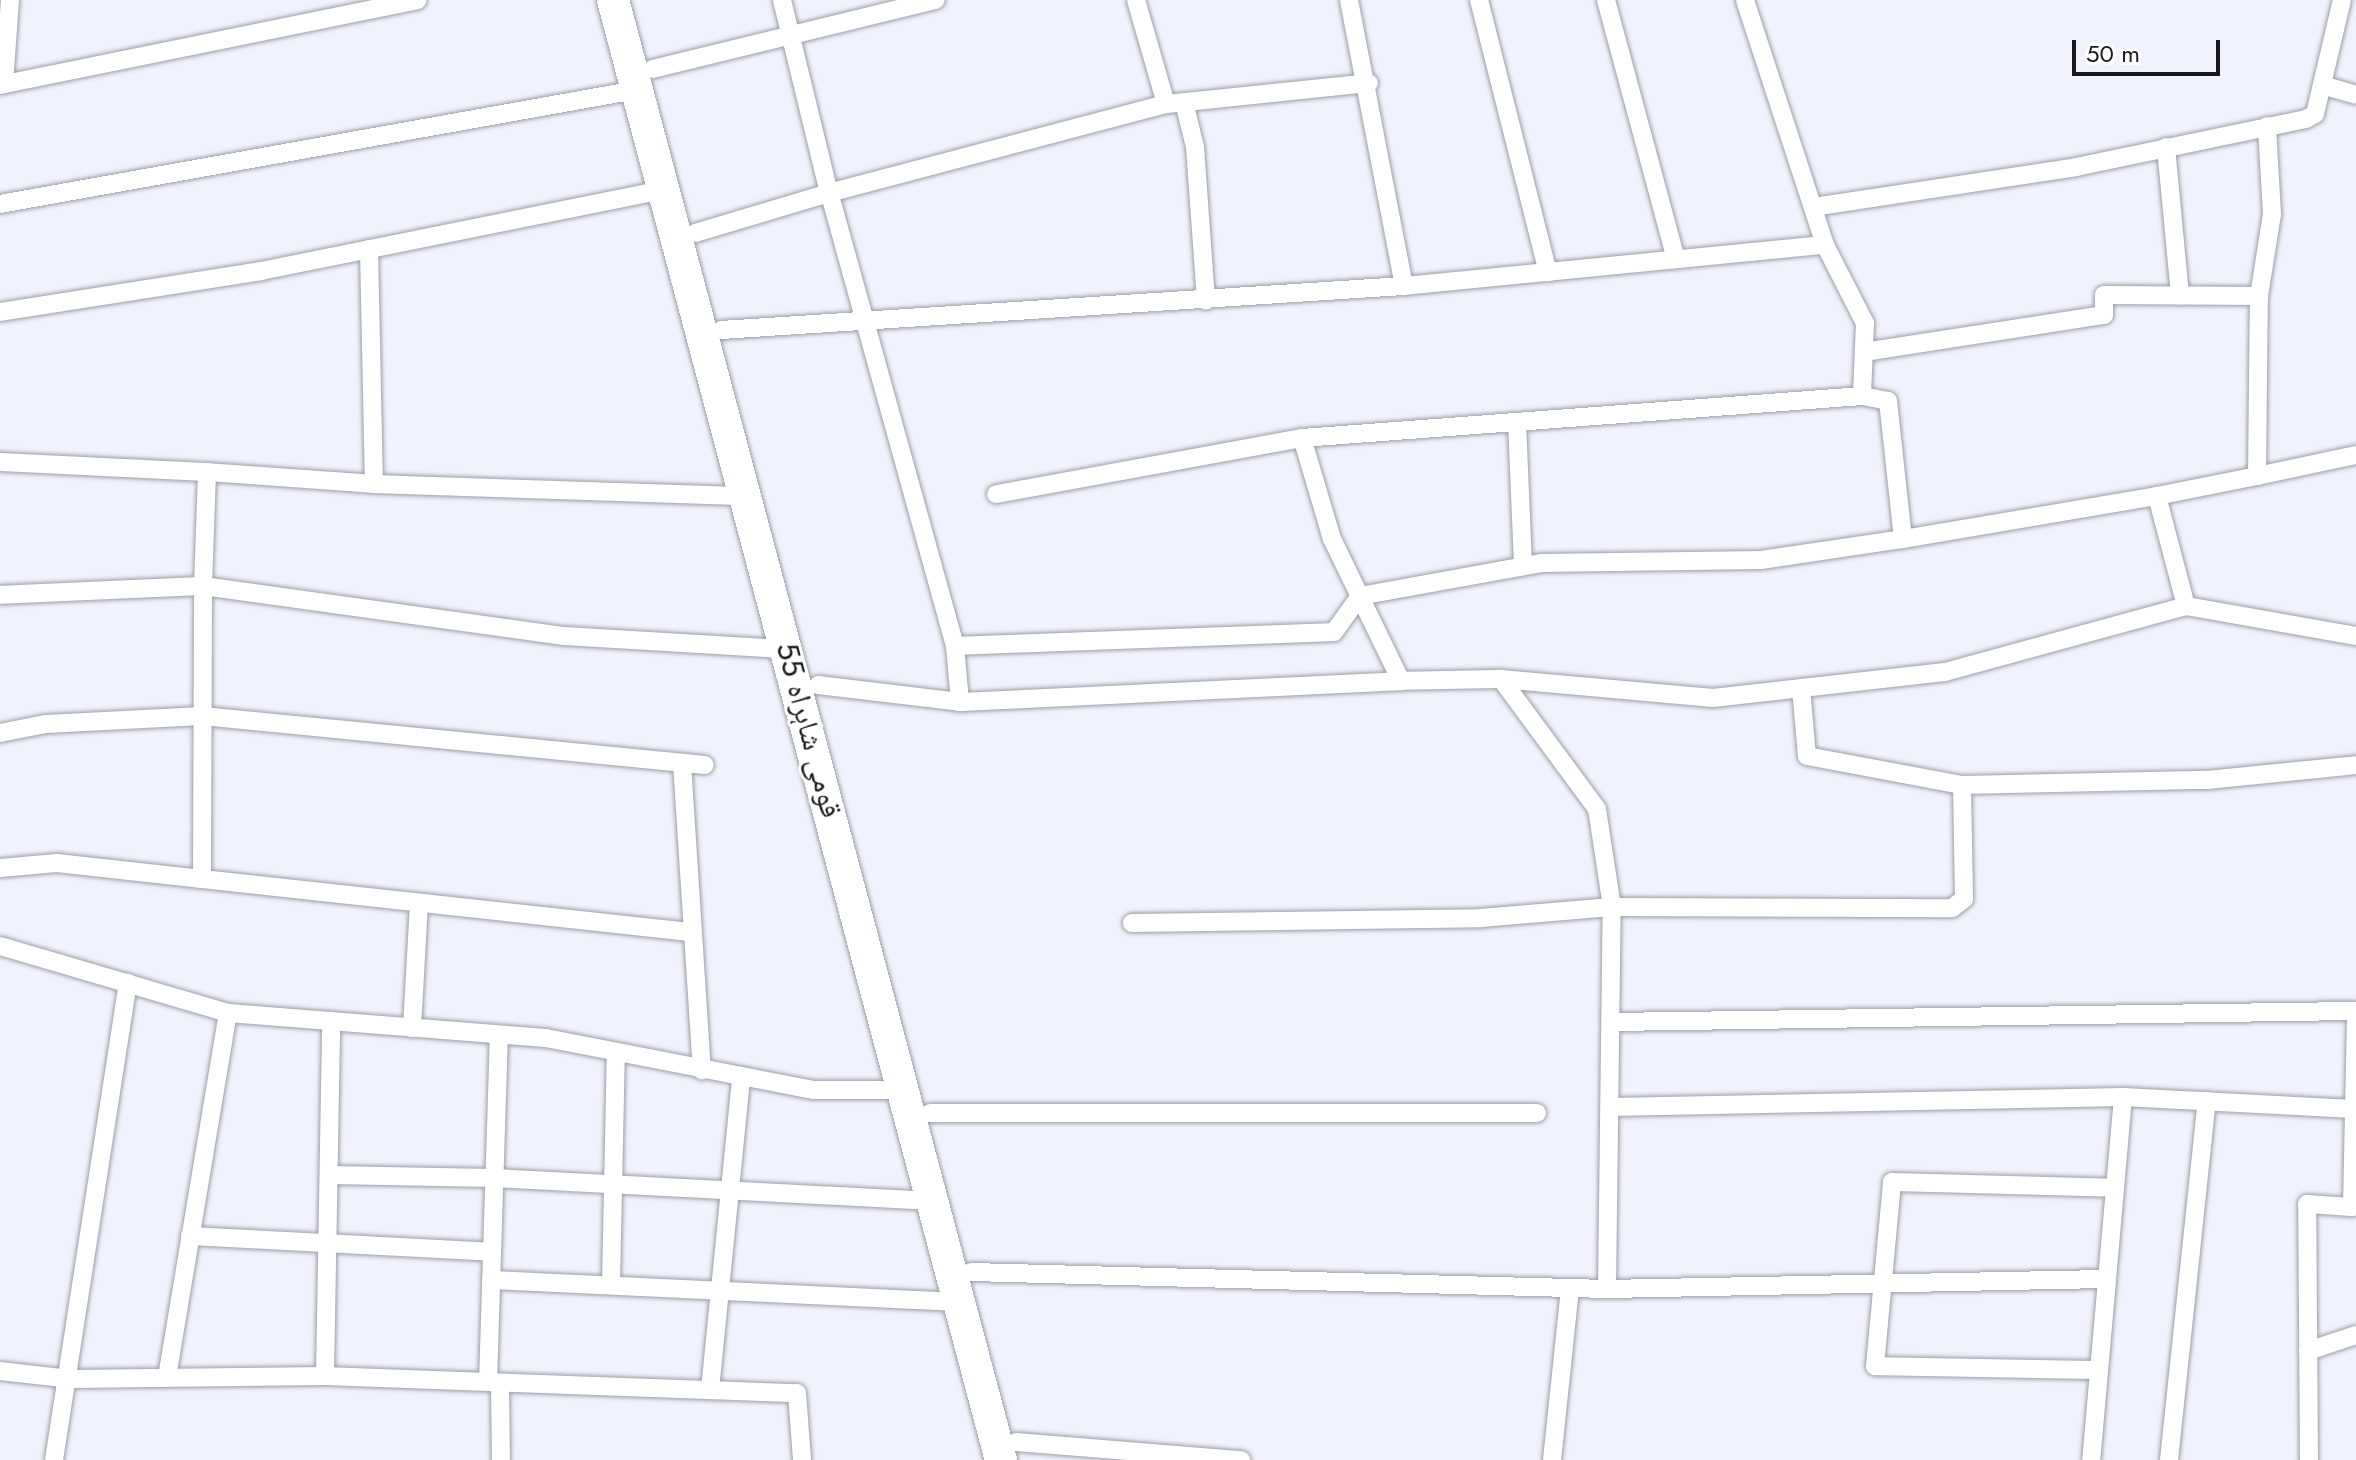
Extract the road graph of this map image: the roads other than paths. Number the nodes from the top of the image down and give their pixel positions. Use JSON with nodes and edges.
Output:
{"nodes":[{"id":1,"x":10,"y":0,"type":"edge"},
{"id":2,"x":417,"y":0,"type":"edge"},
{"id":3,"x":613,"y":0,"type":"edge"},
{"id":4,"x":634,"y":0,"type":"edge"},
{"id":5,"x":782,"y":0,"type":"edge"},
{"id":6,"x":936,"y":0,"type":"edge"},
{"id":7,"x":1136,"y":0,"type":"edge"},
{"id":8,"x":1349,"y":0,"type":"edge"},
{"id":9,"x":1479,"y":0,"type":"edge"},
{"id":10,"x":1606,"y":0,"type":"edge"},
{"id":11,"x":1745,"y":0,"type":"edge"},
{"id":12,"x":2342,"y":0,"type":"edge"},
{"id":13,"x":791,"y":36,"type":"junction"},
{"id":14,"x":644,"y":79,"type":"junction"},
{"id":15,"x":1369,"y":83,"type":"junction"},
{"id":16,"x":2,"y":85,"type":"edge"},
{"id":17,"x":2322,"y":85,"type":"junction"},
{"id":18,"x":2356,"y":95,"type":"edge"},
{"id":19,"x":1175,"y":103,"type":"junction"},
{"id":20,"x":2267,"y":126,"type":"junction"},
{"id":21,"x":2166,"y":147,"type":"junction"},
{"id":22,"x":662,"y":190,"type":"junction"},
{"id":23,"x":829,"y":193,"type":"junction"},
{"id":24,"x":0,"y":204,"type":"edge"},
{"id":25,"x":1813,"y":207,"type":"junction"},
{"id":26,"x":695,"y":233,"type":"junction"},
{"id":27,"x":1825,"y":245,"type":"junction"},
{"id":28,"x":369,"y":249,"type":"junction"},
{"id":29,"x":1676,"y":259,"type":"junction"},
{"id":30,"x":1548,"y":272,"type":"junction"},
{"id":31,"x":1404,"y":286,"type":"junction"},
{"id":32,"x":2180,"y":295,"type":"junction"},
{"id":33,"x":2259,"y":296,"type":"junction"},
{"id":34,"x":1206,"y":301,"type":"junction"},
{"id":35,"x":0,"y":312,"type":"edge"},
{"id":36,"x":864,"y":325,"type":"junction"},
{"id":37,"x":721,"y":330,"type":"junction"},
{"id":38,"x":1864,"y":352,"type":"junction"},
{"id":39,"x":1862,"y":396,"type":"junction"},
{"id":40,"x":730,"y":400,"type":"junction"},
{"id":41,"x":1517,"y":422,"type":"junction"},
{"id":42,"x":1302,"y":438,"type":"junction"},
{"id":43,"x":2356,"y":455,"type":"edge"},
{"id":44,"x":0,"y":462,"type":"edge"},
{"id":45,"x":207,"y":472,"type":"junction"},
{"id":46,"x":2257,"y":476,"type":"junction"},
{"id":47,"x":374,"y":484,"type":"junction"},
{"id":48,"x":996,"y":494,"type":"dead end"},
{"id":49,"x":2157,"y":496,"type":"junction"},
{"id":50,"x":757,"y":513,"type":"junction"},
{"id":51,"x":1903,"y":539,"type":"junction"},
{"id":52,"x":1523,"y":566,"type":"junction"},
{"id":53,"x":203,"y":586,"type":"junction"},
{"id":54,"x":0,"y":595,"type":"edge"},
{"id":55,"x":1360,"y":596,"type":"junction"},
{"id":56,"x":2186,"y":606,"type":"junction"},
{"id":57,"x":2356,"y":636,"type":"edge"},
{"id":58,"x":955,"y":646,"type":"junction"},
{"id":59,"x":787,"y":649,"type":"junction"},
{"id":60,"x":1501,"y":679,"type":"junction"},
{"id":61,"x":1401,"y":681,"type":"junction"},
{"id":62,"x":818,"y":685,"type":"junction"},
{"id":63,"x":1801,"y":688,"type":"junction"},
{"id":64,"x":960,"y":702,"type":"junction"},
{"id":65,"x":202,"y":716,"type":"junction"},
{"id":66,"x":0,"y":733,"type":"edge"},
{"id":67,"x":682,"y":763,"type":"junction"},
{"id":68,"x":705,"y":765,"type":"dead end"},
{"id":69,"x":2356,"y":765,"type":"edge"},
{"id":70,"x":1962,"y":785,"type":"junction"},
{"id":71,"x":0,"y":868,"type":"edge"},
{"id":72,"x":856,"y":869,"type":"junction"},
{"id":73,"x":202,"y":879,"type":"junction"},
{"id":74,"x":419,"y":903,"type":"junction"},
{"id":75,"x":1612,"y":907,"type":"junction"},
{"id":76,"x":1132,"y":923,"type":"dead end"},
{"id":77,"x":692,"y":932,"type":"junction"},
{"id":78,"x":0,"y":946,"type":"edge"},
{"id":79,"x":128,"y":983,"type":"junction"},
{"id":80,"x":2356,"y":1011,"type":"edge"},
{"id":81,"x":228,"y":1013,"type":"junction"},
{"id":82,"x":331,"y":1021,"type":"junction"},
{"id":83,"x":1611,"y":1022,"type":"junction"},
{"id":84,"x":2356,"y":1022,"type":"edge"},
{"id":85,"x":412,"y":1028,"type":"junction"},
{"id":86,"x":499,"y":1035,"type":"junction"},
{"id":87,"x":903,"y":1051,"type":"junction"},
{"id":88,"x":616,"y":1052,"type":"junction"},
{"id":89,"x":702,"y":1070,"type":"junction"},
{"id":90,"x":741,"y":1077,"type":"junction"},
{"id":91,"x":903,"y":1090,"type":"junction"},
{"id":92,"x":2123,"y":1097,"type":"junction"},
{"id":93,"x":2207,"y":1101,"type":"junction"},
{"id":94,"x":1610,"y":1107,"type":"junction"},
{"id":95,"x":2354,"y":1109,"type":"junction"},
{"id":96,"x":930,"y":1113,"type":"junction"},
{"id":97,"x":1537,"y":1113,"type":"dead end"},
{"id":98,"x":329,"y":1175,"type":"junction"},
{"id":99,"x":494,"y":1178,"type":"junction"},
{"id":100,"x":613,"y":1184,"type":"junction"},
{"id":101,"x":2115,"y":1188,"type":"junction"},
{"id":102,"x":730,"y":1189,"type":"junction"},
{"id":103,"x":932,"y":1201,"type":"junction"},
{"id":104,"x":190,"y":1236,"type":"junction"},
{"id":105,"x":328,"y":1247,"type":"junction"},
{"id":106,"x":492,"y":1252,"type":"junction"},
{"id":107,"x":971,"y":1272,"type":"junction"},
{"id":108,"x":2107,"y":1279,"type":"junction"},
{"id":109,"x":491,"y":1280,"type":"junction"},
{"id":110,"x":611,"y":1284,"type":"junction"},
{"id":111,"x":1883,"y":1284,"type":"junction"},
{"id":112,"x":720,"y":1288,"type":"junction"},
{"id":113,"x":1570,"y":1288,"type":"junction"},
{"id":114,"x":1607,"y":1289,"type":"junction"},
{"id":115,"x":959,"y":1302,"type":"junction"},
{"id":116,"x":2356,"y":1335,"type":"edge"},
{"id":117,"x":2308,"y":1351,"type":"junction"},
{"id":118,"x":2099,"y":1370,"type":"junction"},
{"id":119,"x":0,"y":1371,"type":"edge"},
{"id":120,"x":325,"y":1376,"type":"junction"},
{"id":121,"x":167,"y":1377,"type":"junction"},
{"id":122,"x":70,"y":1379,"type":"junction"},
{"id":123,"x":494,"y":1382,"type":"junction"},
{"id":124,"x":710,"y":1390,"type":"junction"},
{"id":125,"x":1013,"y":1454,"type":"edge"},
{"id":126,"x":54,"y":1460,"type":"edge"},
{"id":127,"x":501,"y":1460,"type":"edge"},
{"id":128,"x":802,"y":1460,"type":"edge"},
{"id":129,"x":1241,"y":1460,"type":"edge"},
{"id":130,"x":1555,"y":1460,"type":"edge"},
{"id":131,"x":2091,"y":1460,"type":"edge"},
{"id":132,"x":2169,"y":1460,"type":"edge"},
{"id":133,"x":2309,"y":1460,"type":"edge"}],
"edges":[{"from":1,"to":16,"type":"street"},
{"from":2,"to":16,"type":"street"},
{"from":3,"to":14,"type":"highway","name":"قومی شاہراہ 55"},
{"from":4,"to":14,"type":"highway","name":"قومی شاہراہ 55"},
{"from":5,"to":13,"type":"street"},
{"from":6,"to":13,"type":"street"},
{"from":7,"to":19,"type":"street"},
{"from":8,"to":15,"type":"street"},
{"from":9,"to":30,"type":"street"},
{"from":10,"to":29,"type":"street"},
{"from":11,"to":25,"type":"street"},
{"from":12,"to":17,"type":"street"},
{"from":13,"to":14,"type":"street"},
{"from":13,"to":23,"type":"street"},
{"from":14,"to":22,"type":"highway","name":"قومی شاہراہ 55"},
{"from":14,"to":24,"type":"street"},
{"from":14,"to":26,"type":"highway","name":"قومی شاہراہ 55"},
{"from":15,"to":19,"type":"street"},
{"from":15,"to":31,"type":"street"},
{"from":17,"to":18,"type":"street"},
{"from":17,"to":20,"type":"street"},
{"from":19,"to":23,"type":"street"},
{"from":19,"to":34,"type":"street"},
{"from":20,"to":21,"type":"street"},
{"from":20,"to":33,"type":"street"},
{"from":21,"to":25,"type":"street"},
{"from":21,"to":32,"type":"street"},
{"from":22,"to":28,"type":"street"},
{"from":22,"to":40,"type":"highway","name":"قومی شاہراہ 55"},
{"from":23,"to":26,"type":"street"},
{"from":23,"to":36,"type":"street"},
{"from":25,"to":27,"type":"street"},
{"from":26,"to":37,"type":"highway","name":"قومی شاہراہ 55"},
{"from":27,"to":29,"type":"street"},
{"from":27,"to":38,"type":"street"},
{"from":28,"to":35,"type":"street"},
{"from":28,"to":47,"type":"street"},
{"from":29,"to":30,"type":"street"},
{"from":30,"to":31,"type":"street"},
{"from":31,"to":34,"type":"street"},
{"from":32,"to":33,"type":"street"},
{"from":32,"to":38,"type":"street"},
{"from":33,"to":46,"type":"street"},
{"from":34,"to":36,"type":"street"},
{"from":36,"to":37,"type":"street"},
{"from":36,"to":58,"type":"street"},
{"from":37,"to":40,"type":"highway","name":"قومی شاہراہ 55"},
{"from":38,"to":39,"type":"street"},
{"from":39,"to":41,"type":"street"},
{"from":39,"to":51,"type":"street"},
{"from":40,"to":50,"type":"highway","name":"قومی شاہراہ 55"},
{"from":41,"to":42,"type":"street"},
{"from":41,"to":52,"type":"street"},
{"from":42,"to":48,"type":"street"},
{"from":42,"to":55,"type":"street"},
{"from":43,"to":46,"type":"street"},
{"from":44,"to":45,"type":"street"},
{"from":45,"to":47,"type":"street"},
{"from":45,"to":53,"type":"street"},
{"from":46,"to":49,"type":"street"},
{"from":47,"to":50,"type":"street"},
{"from":49,"to":51,"type":"street"},
{"from":49,"to":56,"type":"street"},
{"from":50,"to":59,"type":"highway","name":"قومی شاہراہ 55"},
{"from":50,"to":62,"type":"highway","name":"قومی شاہراہ 55"},
{"from":51,"to":52,"type":"street"},
{"from":52,"to":55,"type":"street"},
{"from":53,"to":54,"type":"street"},
{"from":53,"to":59,"type":"street"},
{"from":53,"to":65,"type":"street"},
{"from":55,"to":58,"type":"street"},
{"from":55,"to":61,"type":"street"},
{"from":56,"to":57,"type":"street"},
{"from":56,"to":63,"type":"street"},
{"from":58,"to":64,"type":"street"},
{"from":59,"to":72,"type":"highway","name":"قومی شاہراہ 55"},
{"from":60,"to":61,"type":"street"},
{"from":60,"to":63,"type":"street"},
{"from":60,"to":75,"type":"street"},
{"from":61,"to":64,"type":"street"},
{"from":62,"to":64,"type":"street"},
{"from":62,"to":72,"type":"highway","name":"قومی شاہراہ 55"},
{"from":63,"to":70,"type":"street"},
{"from":65,"to":66,"type":"street"},
{"from":65,"to":67,"type":"street"},
{"from":65,"to":73,"type":"street"},
{"from":67,"to":68,"type":"street"},
{"from":67,"to":77,"type":"street"},
{"from":69,"to":70,"type":"street"},
{"from":70,"to":75,"type":"street"},
{"from":71,"to":73,"type":"street"},
{"from":72,"to":87,"type":"highway","name":"قومی شاہراہ 55"},
{"from":73,"to":74,"type":"street"},
{"from":74,"to":77,"type":"street"},
{"from":74,"to":85,"type":"street"},
{"from":75,"to":76,"type":"street"},
{"from":75,"to":83,"type":"street"},
{"from":77,"to":89,"type":"street"},
{"from":78,"to":79,"type":"street"},
{"from":79,"to":81,"type":"street"},
{"from":79,"to":122,"type":"street"},
{"from":80,"to":83,"type":"street"},
{"from":81,"to":82,"type":"street"},
{"from":81,"to":104,"type":"street"},
{"from":82,"to":85,"type":"street"},
{"from":82,"to":98,"type":"street"},
{"from":83,"to":94,"type":"street"},
{"from":84,"to":95,"type":"street"},
{"from":85,"to":86,"type":"street"},
{"from":86,"to":88,"type":"street"},
{"from":86,"to":99,"type":"street"},
{"from":87,"to":91,"type":"highway","name":"قومی شاہراہ 55"},
{"from":87,"to":96,"type":"highway","name":"قومی شاہراہ 55"},
{"from":88,"to":89,"type":"street"},
{"from":88,"to":100,"type":"street"},
{"from":89,"to":90,"type":"street"},
{"from":90,"to":91,"type":"street"},
{"from":90,"to":102,"type":"street"},
{"from":91,"to":103,"type":"highway","name":"قومی شاہراہ 55"},
{"from":92,"to":93,"type":"street"},
{"from":92,"to":94,"type":"street"},
{"from":92,"to":101,"type":"street"},
{"from":93,"to":95,"type":"street"},
{"from":93,"to":132,"type":"street"},
{"from":94,"to":114,"type":"street"},
{"from":95,"to":117,"type":"street"},
{"from":96,"to":97,"type":"street"},
{"from":96,"to":107,"type":"highway","name":"قومی شاہراہ 55"},
{"from":98,"to":99,"type":"street"},
{"from":98,"to":105,"type":"street"},
{"from":99,"to":100,"type":"street"},
{"from":99,"to":106,"type":"street"},
{"from":100,"to":102,"type":"street"},
{"from":100,"to":110,"type":"street"},
{"from":101,"to":108,"type":"street"},
{"from":101,"to":111,"type":"street"},
{"from":102,"to":103,"type":"street"},
{"from":102,"to":112,"type":"street"},
{"from":103,"to":115,"type":"highway","name":"قومی شاہراہ 55"},
{"from":104,"to":105,"type":"street"},
{"from":104,"to":121,"type":"street"},
{"from":105,"to":106,"type":"street"},
{"from":105,"to":120,"type":"street"},
{"from":106,"to":109,"type":"street"},
{"from":107,"to":113,"type":"street"},
{"from":107,"to":125,"type":"highway","name":"قومی شاہراہ 55"},
{"from":108,"to":111,"type":"street"},
{"from":108,"to":118,"type":"street"},
{"from":109,"to":110,"type":"street"},
{"from":109,"to":123,"type":"street"},
{"from":110,"to":112,"type":"street"},
{"from":111,"to":114,"type":"street"},
{"from":111,"to":118,"type":"street"},
{"from":112,"to":115,"type":"street"},
{"from":112,"to":124,"type":"street"},
{"from":113,"to":114,"type":"street"},
{"from":113,"to":130,"type":"street"},
{"from":115,"to":125,"type":"highway","name":"قومی شاہراہ 55"},
{"from":116,"to":117,"type":"street"},
{"from":117,"to":133,"type":"street"},
{"from":118,"to":131,"type":"street"},
{"from":119,"to":122,"type":"street"},
{"from":120,"to":121,"type":"street"},
{"from":120,"to":123,"type":"street"},
{"from":121,"to":122,"type":"street"},
{"from":122,"to":126,"type":"street"},
{"from":123,"to":124,"type":"street"},
{"from":123,"to":127,"type":"street"},
{"from":124,"to":128,"type":"street"},
{"from":125,"to":129,"type":"street"}]}
